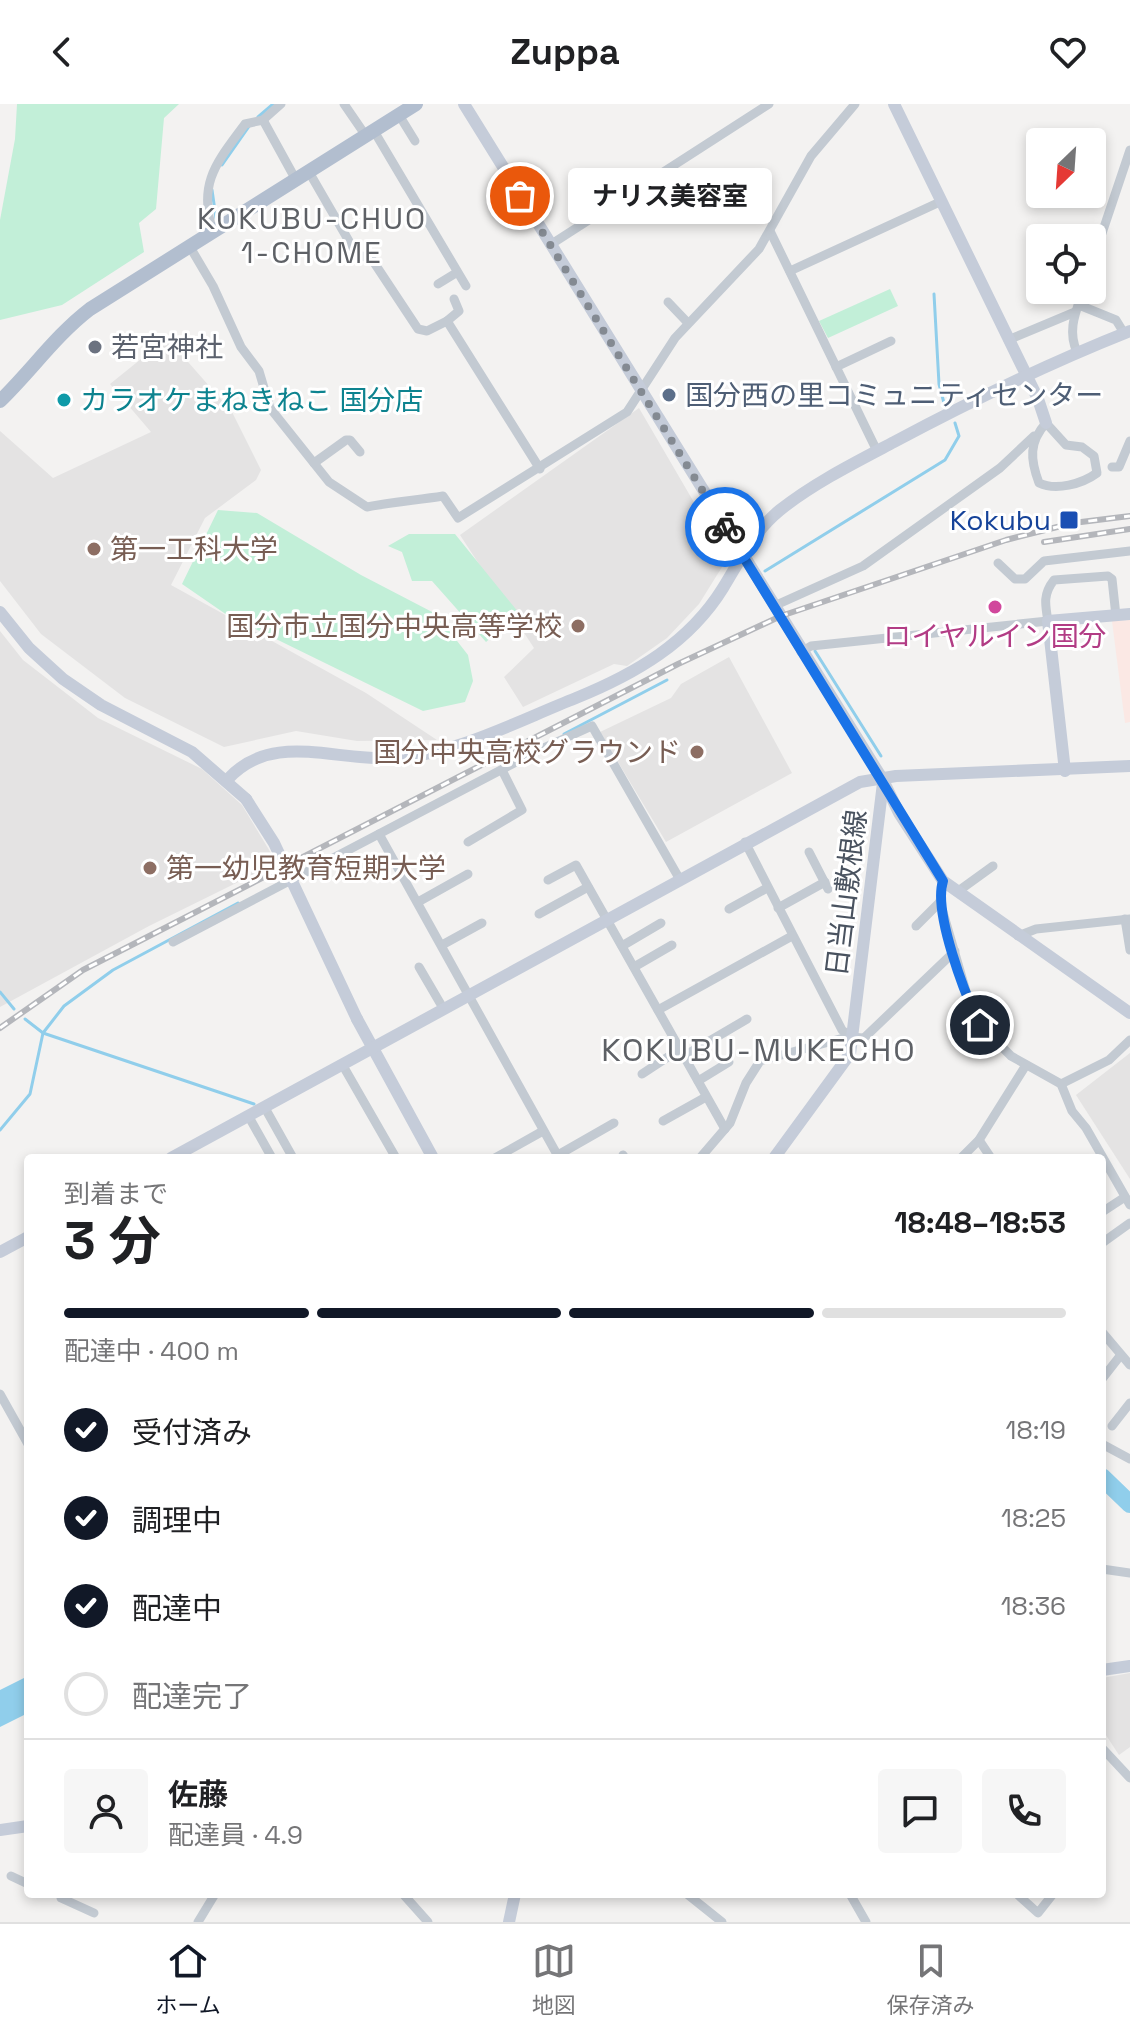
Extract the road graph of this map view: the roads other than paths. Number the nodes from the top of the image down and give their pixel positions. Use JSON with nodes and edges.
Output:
{"nodes":[{"id":1,"x":281,"y":104,"type":"edge"},
{"id":2,"x":344,"y":104,"type":"edge"},
{"id":3,"x":416,"y":104,"type":"edge"},
{"id":4,"x":464,"y":104,"type":"edge"},
{"id":5,"x":769,"y":104,"type":"edge"},
{"id":6,"x":855,"y":104,"type":"edge"},
{"id":7,"x":894,"y":104,"type":"edge"},
{"id":8,"x":399,"y":115,"type":"junction"},
{"id":9,"x":262,"y":120,"type":"junction"},
{"id":10,"x":370,"y":133,"type":"junction"},
{"id":11,"x":415,"y":141,"type":"dead end"},
{"id":12,"x":1130,"y":150,"type":"edge"},
{"id":13,"x":302,"y":176,"type":"junction"},
{"id":14,"x":942,"y":201,"type":"junction"},
{"id":15,"x":1105,"y":224,"type":"edge"},
{"id":16,"x":770,"y":231,"type":"junction"},
{"id":17,"x":213,"y":232,"type":"junction"},
{"id":18,"x":550,"y":245,"type":"junction"},
{"id":19,"x":190,"y":247,"type":"junction"},
{"id":20,"x":790,"y":271,"type":"junction"},
{"id":21,"x":456,"y":273,"type":"junction"},
{"id":22,"x":438,"y":284,"type":"dead end"},
{"id":23,"x":466,"y":286,"type":"dead end"},
{"id":24,"x":454,"y":299,"type":"dead end"},
{"id":25,"x":668,"y":302,"type":"dead end"},
{"id":26,"x":1078,"y":304,"type":"edge"},
{"id":27,"x":1077,"y":308,"type":"junction"},
{"id":28,"x":447,"y":321,"type":"junction"},
{"id":29,"x":688,"y":323,"type":"junction"},
{"id":30,"x":1127,"y":332,"type":"edge"},
{"id":31,"x":1008,"y":340,"type":"junction"},
{"id":32,"x":891,"y":341,"type":"dead end"},
{"id":33,"x":1077,"y":352,"type":"junction"},
{"id":34,"x":836,"y":367,"type":"junction"},
{"id":35,"x":1025,"y":375,"type":"junction"},
{"id":36,"x":642,"y":393,"type":"junction"},
{"id":37,"x":0,"y":401,"type":"edge"},
{"id":38,"x":1046,"y":423,"type":"junction"},
{"id":39,"x":1034,"y":436,"type":"junction"},
{"id":40,"x":1130,"y":441,"type":"edge"},
{"id":41,"x":877,"y":451,"type":"junction"},
{"id":42,"x":360,"y":452,"type":"dead end"},
{"id":43,"x":314,"y":463,"type":"junction"},
{"id":44,"x":1112,"y":467,"type":"dead end"},
{"id":45,"x":540,"y":469,"type":"junction"},
{"id":46,"x":1130,"y":551,"type":"edge"},
{"id":47,"x":741,"y":554,"type":"junction"},
{"id":48,"x":998,"y":563,"type":"dead end"},
{"id":49,"x":774,"y":606,"type":"junction"},
{"id":50,"x":0,"y":612,"type":"edge"},
{"id":51,"x":1130,"y":614,"type":"edge"},
{"id":52,"x":1116,"y":616,"type":"junction"},
{"id":53,"x":1048,"y":621,"type":"junction"},
{"id":54,"x":801,"y":652,"type":"junction"},
{"id":55,"x":1130,"y":766,"type":"edge"},
{"id":56,"x":502,"y":770,"type":"junction"},
{"id":57,"x":1065,"y":771,"type":"junction"},
{"id":58,"x":227,"y":780,"type":"junction"},
{"id":59,"x":883,"y":780,"type":"junction"},
{"id":60,"x":379,"y":834,"type":"junction"},
{"id":61,"x":468,"y":842,"type":"dead end"},
{"id":62,"x":745,"y":842,"type":"junction"},
{"id":63,"x":809,"y":852,"type":"dead end"},
{"id":64,"x":993,"y":866,"type":"dead end"},
{"id":65,"x":468,"y":874,"type":"dead end"},
{"id":66,"x":679,"y":878,"type":"junction"},
{"id":67,"x":548,"y":880,"type":"dead end"},
{"id":68,"x":943,"y":881,"type":"junction"},
{"id":69,"x":588,"y":887,"type":"junction"},
{"id":70,"x":767,"y":888,"type":"junction"},
{"id":71,"x":957,"y":892,"type":"junction"},
{"id":72,"x":418,"y":902,"type":"junction"},
{"id":73,"x":940,"y":902,"type":"junction"},
{"id":74,"x":778,"y":908,"type":"junction"},
{"id":75,"x":729,"y":909,"type":"dead end"},
{"id":76,"x":539,"y":914,"type":"dead end"},
{"id":77,"x":607,"y":918,"type":"junction"},
{"id":78,"x":1127,"y":919,"type":"edge"},
{"id":79,"x":482,"y":923,"type":"dead end"},
{"id":80,"x":661,"y":923,"type":"dead end"},
{"id":81,"x":916,"y":926,"type":"dead end"},
{"id":82,"x":792,"y":936,"type":"junction"},
{"id":83,"x":1018,"y":936,"type":"junction"},
{"id":84,"x":173,"y":942,"type":"dead end"},
{"id":85,"x":442,"y":945,"type":"junction"},
{"id":86,"x":672,"y":945,"type":"dead end"},
{"id":87,"x":622,"y":946,"type":"junction"},
{"id":88,"x":1130,"y":950,"type":"edge"},
{"id":89,"x":955,"y":951,"type":"junction"},
{"id":90,"x":419,"y":967,"type":"dead end"},
{"id":91,"x":634,"y":967,"type":"junction"},
{"id":92,"x":469,"y":994,"type":"junction"},
{"id":93,"x":443,"y":1008,"type":"junction"},
{"id":94,"x":658,"y":1010,"type":"junction"},
{"id":95,"x":1130,"y":1013,"type":"edge"},
{"id":96,"x":747,"y":1019,"type":"dead end"},
{"id":97,"x":852,"y":1038,"type":"junction"},
{"id":98,"x":1130,"y":1040,"type":"edge"},
{"id":99,"x":374,"y":1048,"type":"junction"},
{"id":100,"x":682,"y":1053,"type":"junction"},
{"id":101,"x":729,"y":1062,"type":"dead end"},
{"id":102,"x":342,"y":1064,"type":"junction"},
{"id":103,"x":1026,"y":1065,"type":"junction"},
{"id":104,"x":642,"y":1074,"type":"dead end"},
{"id":105,"x":698,"y":1081,"type":"junction"},
{"id":106,"x":1061,"y":1084,"type":"junction"},
{"id":107,"x":706,"y":1097,"type":"junction"},
{"id":108,"x":265,"y":1108,"type":"junction"},
{"id":109,"x":249,"y":1117,"type":"junction"},
{"id":110,"x":663,"y":1121,"type":"dead end"},
{"id":111,"x":614,"y":1123,"type":"dead end"},
{"id":112,"x":725,"y":1129,"type":"junction"},
{"id":113,"x":543,"y":1131,"type":"junction"},
{"id":114,"x":979,"y":1140,"type":"junction"},
{"id":115,"x":179,"y":1154,"type":"edge"},
{"id":116,"x":270,"y":1154,"type":"edge"},
{"id":117,"x":291,"y":1154,"type":"edge"},
{"id":118,"x":394,"y":1154,"type":"edge"},
{"id":119,"x":431,"y":1154,"type":"edge"},
{"id":120,"x":502,"y":1154,"type":"edge"},
{"id":121,"x":557,"y":1154,"type":"edge"},
{"id":122,"x":564,"y":1154,"type":"edge"},
{"id":123,"x":703,"y":1154,"type":"edge"},
{"id":124,"x":779,"y":1154,"type":"edge"},
{"id":125,"x":965,"y":1154,"type":"edge"},
{"id":126,"x":988,"y":1154,"type":"edge"},
{"id":127,"x":1101,"y":1154,"type":"edge"},
{"id":128,"x":1106,"y":1164,"type":"edge"},
{"id":129,"x":1127,"y":1201,"type":"edge"},
{"id":130,"x":1106,"y":1210,"type":"edge"},
{"id":131,"x":1130,"y":1223,"type":"edge"},
{"id":132,"x":24,"y":1239,"type":"edge"},
{"id":133,"x":1106,"y":1240,"type":"edge"},
{"id":134,"x":0,"y":1252,"type":"edge"},
{"id":135,"x":1106,"y":1337,"type":"edge"},
{"id":136,"x":1120,"y":1356,"type":"junction"},
{"id":137,"x":1130,"y":1365,"type":"edge"},
{"id":138,"x":1106,"y":1372,"type":"edge"},
{"id":139,"x":0,"y":1394,"type":"edge"},
{"id":140,"x":1130,"y":1403,"type":"edge"},
{"id":141,"x":1112,"y":1426,"type":"dead end"},
{"id":142,"x":24,"y":1437,"type":"edge"},
{"id":143,"x":1106,"y":1446,"type":"edge"},
{"id":144,"x":1130,"y":1459,"type":"edge"},
{"id":145,"x":1106,"y":1570,"type":"edge"},
{"id":146,"x":1130,"y":1573,"type":"edge"},
{"id":147,"x":1130,"y":1666,"type":"edge"},
{"id":148,"x":1106,"y":1669,"type":"edge"},
{"id":149,"x":1106,"y":1752,"type":"edge"},
{"id":150,"x":1130,"y":1778,"type":"edge"},
{"id":151,"x":24,"y":1827,"type":"edge"},
{"id":152,"x":0,"y":1830,"type":"edge"},
{"id":153,"x":11,"y":1876,"type":"dead end"},
{"id":154,"x":24,"y":1882,"type":"edge"},
{"id":155,"x":65,"y":1898,"type":"edge"},
{"id":156,"x":210,"y":1898,"type":"edge"},
{"id":157,"x":409,"y":1898,"type":"edge"},
{"id":158,"x":514,"y":1898,"type":"edge"},
{"id":159,"x":692,"y":1898,"type":"edge"},
{"id":160,"x":852,"y":1898,"type":"edge"},
{"id":161,"x":1021,"y":1898,"type":"edge"},
{"id":162,"x":1050,"y":1898,"type":"edge"},
{"id":163,"x":94,"y":1913,"type":"dead end"},
{"id":164,"x":198,"y":1922,"type":"edge"},
{"id":165,"x":428,"y":1922,"type":"edge"},
{"id":166,"x":509,"y":1922,"type":"edge"},
{"id":167,"x":722,"y":1922,"type":"edge"},
{"id":168,"x":866,"y":1922,"type":"edge"}],
"edges":[{"from":1,"to":9,"type":"street"},
{"from":2,"to":10,"type":"street"},
{"from":3,"to":8,"type":"main road"},
{"from":4,"to":18,"type":"street","name":"日当山敷根線"},
{"from":5,"to":18,"type":"street"},
{"from":6,"to":16,"type":"street"},
{"from":7,"to":14,"type":"street"},
{"from":8,"to":10,"type":"main road"},
{"from":8,"to":11,"type":"street"},
{"from":9,"to":13,"type":"street"},
{"from":9,"to":17,"type":"street"},
{"from":10,"to":13,"type":"main road"},
{"from":10,"to":21,"type":"street"},
{"from":12,"to":15,"type":"street"},
{"from":13,"to":17,"type":"main road"},
{"from":13,"to":28,"type":"street"},
{"from":14,"to":20,"type":"street"},
{"from":14,"to":31,"type":"street"},
{"from":16,"to":20,"type":"street"},
{"from":16,"to":29,"type":"street"},
{"from":17,"to":19,"type":"main road"},
{"from":18,"to":36,"type":"street","name":"日当山敷根線"},
{"from":19,"to":37,"type":"main road"},
{"from":19,"to":43,"type":"street"},
{"from":20,"to":34,"type":"street"},
{"from":21,"to":22,"type":"street"},
{"from":21,"to":23,"type":"street"},
{"from":24,"to":28,"type":"street"},
{"from":25,"to":29,"type":"street"},
{"from":26,"to":27,"type":"street"},
{"from":27,"to":30,"type":"street"},
{"from":27,"to":31,"type":"street"},
{"from":27,"to":33,"type":"street"},
{"from":28,"to":45,"type":"street"},
{"from":29,"to":36,"type":"street"},
{"from":30,"to":33,"type":"street"},
{"from":31,"to":35,"type":"street"},
{"from":32,"to":34,"type":"street"},
{"from":33,"to":35,"type":"street"},
{"from":34,"to":41,"type":"street"},
{"from":35,"to":38,"type":"street"},
{"from":35,"to":41,"type":"street"},
{"from":36,"to":45,"type":"street"},
{"from":36,"to":47,"type":"street","name":"日当山敷根線"},
{"from":38,"to":39,"type":"street"},
{"from":38,"to":39,"type":"street"},
{"from":39,"to":49,"type":"street"},
{"from":40,"to":44,"type":"street"},
{"from":41,"to":47,"type":"street"},
{"from":42,"to":43,"type":"street"},
{"from":43,"to":45,"type":"street"},
{"from":46,"to":48,"type":"street"},
{"from":47,"to":49,"type":"street","name":"日当山敷根線"},
{"from":47,"to":58,"type":"street"},
{"from":49,"to":54,"type":"street","name":"日当山敷根線"},
{"from":50,"to":58,"type":"street"},
{"from":51,"to":52,"type":"street"},
{"from":52,"to":53,"type":"street"},
{"from":52,"to":53,"type":"street"},
{"from":53,"to":54,"type":"street"},
{"from":53,"to":57,"type":"street"},
{"from":54,"to":59,"type":"street","name":"日当山敷根線"},
{"from":55,"to":57,"type":"street"},
{"from":56,"to":60,"type":"street"},
{"from":56,"to":61,"type":"street"},
{"from":56,"to":66,"type":"street"},
{"from":57,"to":59,"type":"street"},
{"from":58,"to":99,"type":"street","bridge":true},
{"from":59,"to":62,"type":"street"},
{"from":59,"to":68,"type":"street"},
{"from":59,"to":97,"type":"street","name":"日当山敷根線"},
{"from":60,"to":72,"type":"street"},
{"from":60,"to":84,"type":"street"},
{"from":62,"to":66,"type":"street"},
{"from":62,"to":70,"type":"street"},
{"from":63,"to":74,"type":"street"},
{"from":64,"to":71,"type":"street"},
{"from":65,"to":72,"type":"street"},
{"from":66,"to":77,"type":"street"},
{"from":67,"to":69,"type":"street"},
{"from":68,"to":71,"type":"street"},
{"from":68,"to":73,"type":"street"},
{"from":69,"to":76,"type":"street"},
{"from":69,"to":77,"type":"street"},
{"from":70,"to":74,"type":"street"},
{"from":70,"to":75,"type":"street"},
{"from":71,"to":83,"type":"street"},
{"from":72,"to":85,"type":"street"},
{"from":73,"to":81,"type":"street"},
{"from":73,"to":89,"type":"street"},
{"from":74,"to":82,"type":"street"},
{"from":77,"to":87,"type":"street"},
{"from":77,"to":92,"type":"street"},
{"from":78,"to":83,"type":"street"},
{"from":78,"to":88,"type":"street"},
{"from":79,"to":85,"type":"street"},
{"from":80,"to":87,"type":"street"},
{"from":82,"to":94,"type":"street"},
{"from":82,"to":97,"type":"street"},
{"from":83,"to":95,"type":"street"},
{"from":85,"to":92,"type":"street"},
{"from":86,"to":91,"type":"street"},
{"from":87,"to":91,"type":"street"},
{"from":89,"to":97,"type":"street"},
{"from":89,"to":103,"type":"street"},
{"from":90,"to":93,"type":"street"},
{"from":91,"to":94,"type":"street"},
{"from":92,"to":93,"type":"street"},
{"from":92,"to":113,"type":"street"},
{"from":93,"to":99,"type":"street"},
{"from":94,"to":100,"type":"street"},
{"from":96,"to":100,"type":"street"},
{"from":97,"to":112,"type":"street"},
{"from":97,"to":124,"type":"street","name":"日当山敷根線"},
{"from":98,"to":106,"type":"street"},
{"from":99,"to":102,"type":"street"},
{"from":99,"to":119,"type":"street"},
{"from":100,"to":104,"type":"street"},
{"from":100,"to":105,"type":"street"},
{"from":101,"to":105,"type":"street"},
{"from":102,"to":108,"type":"street"},
{"from":102,"to":118,"type":"street"},
{"from":103,"to":106,"type":"street"},
{"from":103,"to":114,"type":"street"},
{"from":105,"to":107,"type":"street"},
{"from":106,"to":127,"type":"street"},
{"from":107,"to":110,"type":"street"},
{"from":107,"to":112,"type":"street"},
{"from":108,"to":109,"type":"street"},
{"from":108,"to":117,"type":"street"},
{"from":109,"to":115,"type":"street"},
{"from":109,"to":116,"type":"street"},
{"from":111,"to":122,"type":"street"},
{"from":112,"to":123,"type":"street"},
{"from":113,"to":120,"type":"street"},
{"from":113,"to":121,"type":"street"},
{"from":114,"to":125,"type":"street"},
{"from":114,"to":126,"type":"street"},
{"from":128,"to":129,"type":"street"},
{"from":129,"to":130,"type":"street"},
{"from":131,"to":133,"type":"street"},
{"from":132,"to":134,"type":"street"},
{"from":135,"to":136,"type":"street"},
{"from":136,"to":137,"type":"street"},
{"from":136,"to":138,"type":"street"},
{"from":139,"to":142,"type":"street"},
{"from":140,"to":141,"type":"street"},
{"from":143,"to":144,"type":"street"},
{"from":145,"to":146,"type":"street"},
{"from":147,"to":148,"type":"street"},
{"from":149,"to":150,"type":"street"},
{"from":151,"to":152,"type":"street"},
{"from":153,"to":154,"type":"street"},
{"from":155,"to":163,"type":"street"},
{"from":156,"to":164,"type":"street"},
{"from":157,"to":165,"type":"street"},
{"from":158,"to":166,"type":"street"},
{"from":159,"to":167,"type":"street"},
{"from":160,"to":168,"type":"street"},
{"from":161,"to":162,"type":"street"}]}
